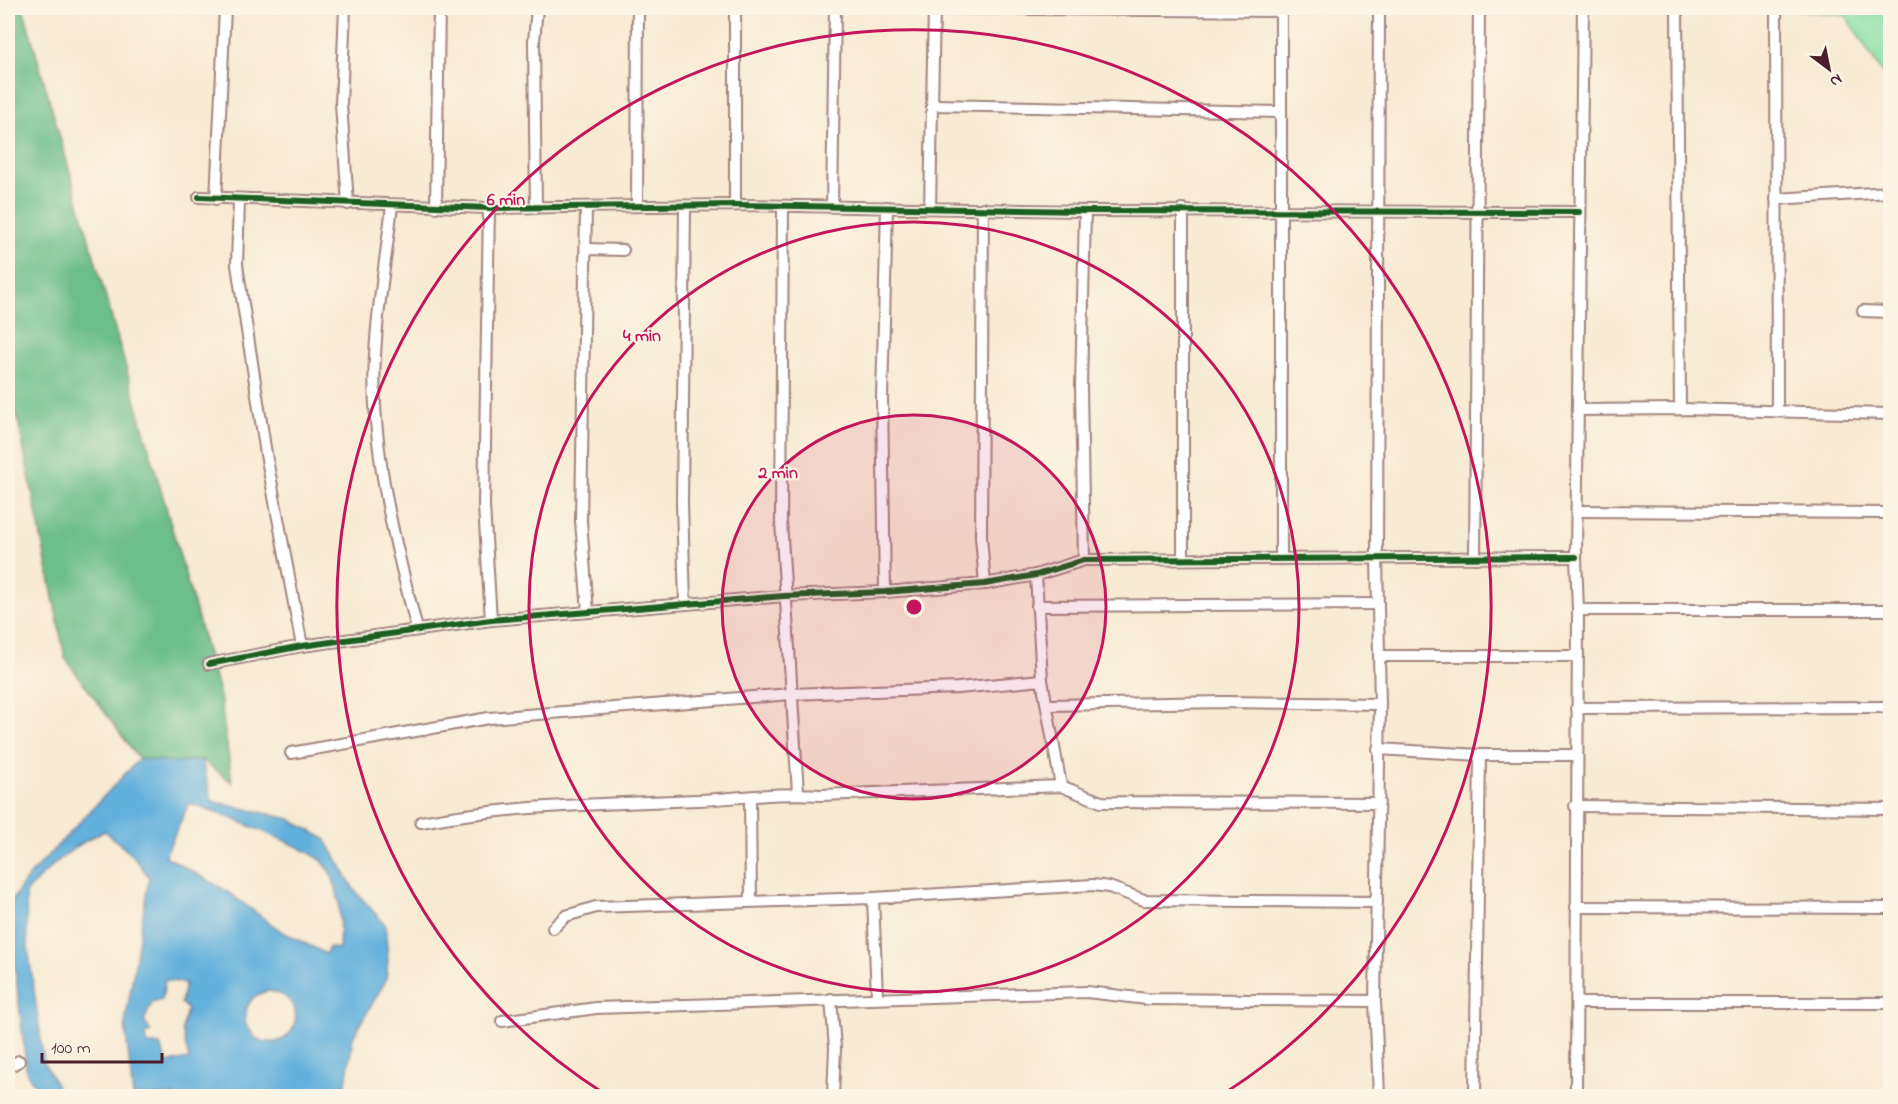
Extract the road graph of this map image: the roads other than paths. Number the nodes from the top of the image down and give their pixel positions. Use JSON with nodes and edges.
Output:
{"nodes":[{"id":1,"x":225,"y":8,"type":"edge"},
{"id":2,"x":345,"y":8,"type":"edge"},
{"id":3,"x":439,"y":8,"type":"edge"},
{"id":4,"x":537,"y":8,"type":"edge"},
{"id":5,"x":638,"y":8,"type":"edge"},
{"id":6,"x":735,"y":8,"type":"edge"},
{"id":7,"x":835,"y":8,"type":"edge"},
{"id":8,"x":934,"y":8,"type":"edge"},
{"id":9,"x":1378,"y":8,"type":"edge"},
{"id":10,"x":1479,"y":8,"type":"edge"},
{"id":11,"x":1583,"y":8,"type":"edge"},
{"id":12,"x":1677,"y":8,"type":"edge"},
{"id":13,"x":1776,"y":8,"type":"edge"},
{"id":14,"x":1281,"y":9,"type":"edge"},
{"id":15,"x":934,"y":105,"type":"junction"},
{"id":16,"x":1281,"y":112,"type":"junction"},
{"id":17,"x":1890,"y":192,"type":"edge"},
{"id":18,"x":199,"y":197,"type":"dead end"},
{"id":19,"x":216,"y":199,"type":"junction"},
{"id":20,"x":1776,"y":199,"type":"junction"},
{"id":21,"x":239,"y":201,"type":"junction"},
{"id":22,"x":348,"y":204,"type":"junction"},
{"id":23,"x":392,"y":205,"type":"junction"},
{"id":24,"x":735,"y":205,"type":"junction"},
{"id":25,"x":637,"y":206,"type":"junction"},
{"id":26,"x":832,"y":206,"type":"junction"},
{"id":27,"x":436,"y":207,"type":"junction"},
{"id":28,"x":685,"y":207,"type":"junction"},
{"id":29,"x":783,"y":207,"type":"junction"},
{"id":30,"x":887,"y":207,"type":"junction"},
{"id":31,"x":489,"y":208,"type":"junction"},
{"id":32,"x":536,"y":208,"type":"junction"},
{"id":33,"x":586,"y":208,"type":"junction"},
{"id":34,"x":930,"y":208,"type":"junction"},
{"id":35,"x":983,"y":208,"type":"junction"},
{"id":36,"x":1183,"y":209,"type":"junction"},
{"id":37,"x":1281,"y":210,"type":"junction"},
{"id":38,"x":1377,"y":210,"type":"junction"},
{"id":39,"x":1085,"y":211,"type":"junction"},
{"id":40,"x":1476,"y":212,"type":"junction"},
{"id":41,"x":1579,"y":212,"type":"junction"},
{"id":42,"x":586,"y":249,"type":"junction"},
{"id":43,"x":623,"y":250,"type":"dead end"},
{"id":44,"x":1863,"y":312,"type":"dead end"},
{"id":45,"x":1890,"y":312,"type":"edge"},
{"id":46,"x":1680,"y":409,"type":"junction"},
{"id":47,"x":1579,"y":410,"type":"junction"},
{"id":48,"x":1777,"y":411,"type":"junction"},
{"id":49,"x":1890,"y":414,"type":"edge"},
{"id":50,"x":1577,"y":511,"type":"junction"},
{"id":51,"x":1890,"y":513,"type":"edge"},
{"id":52,"x":1576,"y":557,"type":"junction"},
{"id":53,"x":1183,"y":558,"type":"junction"},
{"id":54,"x":1377,"y":558,"type":"junction"},
{"id":55,"x":1475,"y":558,"type":"junction"},
{"id":56,"x":1084,"y":560,"type":"junction"},
{"id":57,"x":1281,"y":560,"type":"junction"},
{"id":58,"x":1036,"y":575,"type":"junction"},
{"id":59,"x":985,"y":584,"type":"junction"},
{"id":60,"x":885,"y":592,"type":"junction"},
{"id":61,"x":784,"y":596,"type":"junction"},
{"id":62,"x":685,"y":603,"type":"junction"},
{"id":63,"x":1378,"y":604,"type":"junction"},
{"id":64,"x":1037,"y":606,"type":"junction"},
{"id":65,"x":1578,"y":610,"type":"junction"},
{"id":66,"x":1890,"y":610,"type":"edge"},
{"id":67,"x":588,"y":612,"type":"junction"},
{"id":68,"x":491,"y":620,"type":"junction"},
{"id":69,"x":417,"y":629,"type":"junction"},
{"id":70,"x":302,"y":646,"type":"junction"},
{"id":71,"x":1380,"y":656,"type":"junction"},
{"id":72,"x":1578,"y":656,"type":"junction"},
{"id":73,"x":209,"y":664,"type":"dead end"},
{"id":74,"x":1042,"y":680,"type":"junction"},
{"id":75,"x":791,"y":694,"type":"junction"},
{"id":76,"x":1380,"y":704,"type":"junction"},
{"id":77,"x":1048,"y":705,"type":"junction"},
{"id":78,"x":1890,"y":707,"type":"edge"},
{"id":79,"x":1577,"y":708,"type":"junction"},
{"id":80,"x":1378,"y":748,"type":"junction"},
{"id":81,"x":291,"y":753,"type":"dead end"},
{"id":82,"x":1480,"y":754,"type":"junction"},
{"id":83,"x":1576,"y":755,"type":"junction"},
{"id":84,"x":1061,"y":786,"type":"junction"},
{"id":85,"x":798,"y":793,"type":"junction"},
{"id":86,"x":750,"y":798,"type":"junction"},
{"id":87,"x":1379,"y":802,"type":"junction"},
{"id":88,"x":1575,"y":806,"type":"junction"},
{"id":89,"x":1890,"y":809,"type":"edge"},
{"id":90,"x":421,"y":822,"type":"dead end"},
{"id":91,"x":873,"y":898,"type":"junction"},
{"id":92,"x":751,"y":900,"type":"junction"},
{"id":93,"x":1377,"y":902,"type":"junction"},
{"id":94,"x":1575,"y":907,"type":"junction"},
{"id":95,"x":1890,"y":909,"type":"edge"},
{"id":96,"x":553,"y":928,"type":"dead end"},
{"id":97,"x":878,"y":997,"type":"junction"},
{"id":98,"x":831,"y":999,"type":"junction"},
{"id":99,"x":1375,"y":1001,"type":"junction"},
{"id":100,"x":1578,"y":1003,"type":"junction"},
{"id":101,"x":1890,"y":1003,"type":"edge"},
{"id":102,"x":502,"y":1020,"type":"dead end"},
{"id":103,"x":19,"y":1061,"type":"dead end"},
{"id":104,"x":8,"y":1067,"type":"edge"},
{"id":105,"x":833,"y":1096,"type":"edge"},
{"id":106,"x":1379,"y":1096,"type":"edge"},
{"id":107,"x":1475,"y":1096,"type":"edge"},
{"id":108,"x":1576,"y":1096,"type":"edge"}],
"edges":[{"from":1,"to":19,"type":"street"},
{"from":2,"to":22,"type":"street"},
{"from":3,"to":27,"type":"street"},
{"from":4,"to":32,"type":"street"},
{"from":5,"to":25,"type":"street"},
{"from":6,"to":24,"type":"street"},
{"from":7,"to":26,"type":"street"},
{"from":8,"to":14,"type":"street"},
{"from":8,"to":15,"type":"street"},
{"from":9,"to":38,"type":"street"},
{"from":10,"to":40,"type":"street"},
{"from":11,"to":41,"type":"street"},
{"from":12,"to":46,"type":"street"},
{"from":13,"to":20,"type":"street"},
{"from":14,"to":16,"type":"street"},
{"from":15,"to":16,"type":"street"},
{"from":15,"to":34,"type":"street"},
{"from":16,"to":37,"type":"street"},
{"from":17,"to":20,"type":"street"},
{"from":18,"to":19,"type":"street"},
{"from":19,"to":21,"type":"street"},
{"from":20,"to":48,"type":"street"},
{"from":21,"to":22,"type":"street"},
{"from":21,"to":70,"type":"street"},
{"from":22,"to":23,"type":"street"},
{"from":23,"to":27,"type":"street"},
{"from":23,"to":69,"type":"street"},
{"from":24,"to":28,"type":"street"},
{"from":24,"to":29,"type":"street"},
{"from":25,"to":28,"type":"street"},
{"from":25,"to":33,"type":"street"},
{"from":26,"to":29,"type":"street"},
{"from":26,"to":30,"type":"street"},
{"from":27,"to":31,"type":"street"},
{"from":28,"to":62,"type":"street"},
{"from":29,"to":61,"type":"street"},
{"from":30,"to":34,"type":"street"},
{"from":30,"to":60,"type":"street"},
{"from":31,"to":32,"type":"street"},
{"from":31,"to":68,"type":"street"},
{"from":32,"to":33,"type":"street"},
{"from":33,"to":42,"type":"street"},
{"from":34,"to":35,"type":"street"},
{"from":35,"to":39,"type":"street"},
{"from":35,"to":59,"type":"street"},
{"from":36,"to":37,"type":"street"},
{"from":36,"to":39,"type":"street"},
{"from":36,"to":53,"type":"street"},
{"from":37,"to":38,"type":"street"},
{"from":37,"to":57,"type":"street"},
{"from":38,"to":40,"type":"street"},
{"from":38,"to":54,"type":"street"},
{"from":39,"to":56,"type":"street"},
{"from":40,"to":41,"type":"street"},
{"from":40,"to":55,"type":"street"},
{"from":41,"to":47,"type":"street"},
{"from":42,"to":43,"type":"street"},
{"from":42,"to":67,"type":"street"},
{"from":44,"to":45,"type":"street"},
{"from":46,"to":47,"type":"street"},
{"from":46,"to":48,"type":"street"},
{"from":47,"to":50,"type":"street"},
{"from":48,"to":49,"type":"street"},
{"from":50,"to":51,"type":"street"},
{"from":50,"to":52,"type":"street"},
{"from":52,"to":55,"type":"street"},
{"from":52,"to":65,"type":"street"},
{"from":53,"to":56,"type":"street"},
{"from":53,"to":57,"type":"street"},
{"from":54,"to":55,"type":"street"},
{"from":54,"to":57,"type":"street"},
{"from":54,"to":63,"type":"street"},
{"from":56,"to":58,"type":"street"},
{"from":58,"to":59,"type":"street"},
{"from":58,"to":64,"type":"street"},
{"from":59,"to":60,"type":"street"},
{"from":60,"to":61,"type":"street"},
{"from":61,"to":62,"type":"street"},
{"from":61,"to":75,"type":"street"},
{"from":62,"to":67,"type":"street"},
{"from":63,"to":64,"type":"street"},
{"from":63,"to":71,"type":"street"},
{"from":64,"to":74,"type":"street"},
{"from":65,"to":66,"type":"street"},
{"from":65,"to":72,"type":"street"},
{"from":67,"to":68,"type":"street"},
{"from":68,"to":69,"type":"street"},
{"from":69,"to":70,"type":"street"},
{"from":70,"to":73,"type":"street"},
{"from":71,"to":72,"type":"street"},
{"from":71,"to":76,"type":"street"},
{"from":72,"to":79,"type":"street"},
{"from":74,"to":75,"type":"street"},
{"from":74,"to":77,"type":"street"},
{"from":75,"to":81,"type":"street"},
{"from":75,"to":85,"type":"street"},
{"from":76,"to":77,"type":"street"},
{"from":76,"to":80,"type":"street"},
{"from":77,"to":84,"type":"street"},
{"from":78,"to":79,"type":"street"},
{"from":79,"to":83,"type":"street"},
{"from":80,"to":82,"type":"street"},
{"from":80,"to":87,"type":"street"},
{"from":82,"to":83,"type":"street"},
{"from":82,"to":107,"type":"street"},
{"from":83,"to":88,"type":"street"},
{"from":84,"to":85,"type":"street"},
{"from":84,"to":87,"type":"street"},
{"from":85,"to":86,"type":"street"},
{"from":86,"to":90,"type":"street"},
{"from":86,"to":92,"type":"street"},
{"from":87,"to":93,"type":"street"},
{"from":88,"to":89,"type":"street"},
{"from":88,"to":94,"type":"street"},
{"from":91,"to":92,"type":"street"},
{"from":91,"to":93,"type":"street"},
{"from":91,"to":97,"type":"street"},
{"from":92,"to":96,"type":"street"},
{"from":93,"to":99,"type":"street"},
{"from":94,"to":95,"type":"street"},
{"from":94,"to":100,"type":"street"},
{"from":97,"to":98,"type":"street"},
{"from":97,"to":99,"type":"street"},
{"from":98,"to":102,"type":"street"},
{"from":98,"to":105,"type":"street"},
{"from":99,"to":106,"type":"street"},
{"from":100,"to":101,"type":"street"},
{"from":100,"to":108,"type":"street"},
{"from":103,"to":104,"type":"street"}]}
